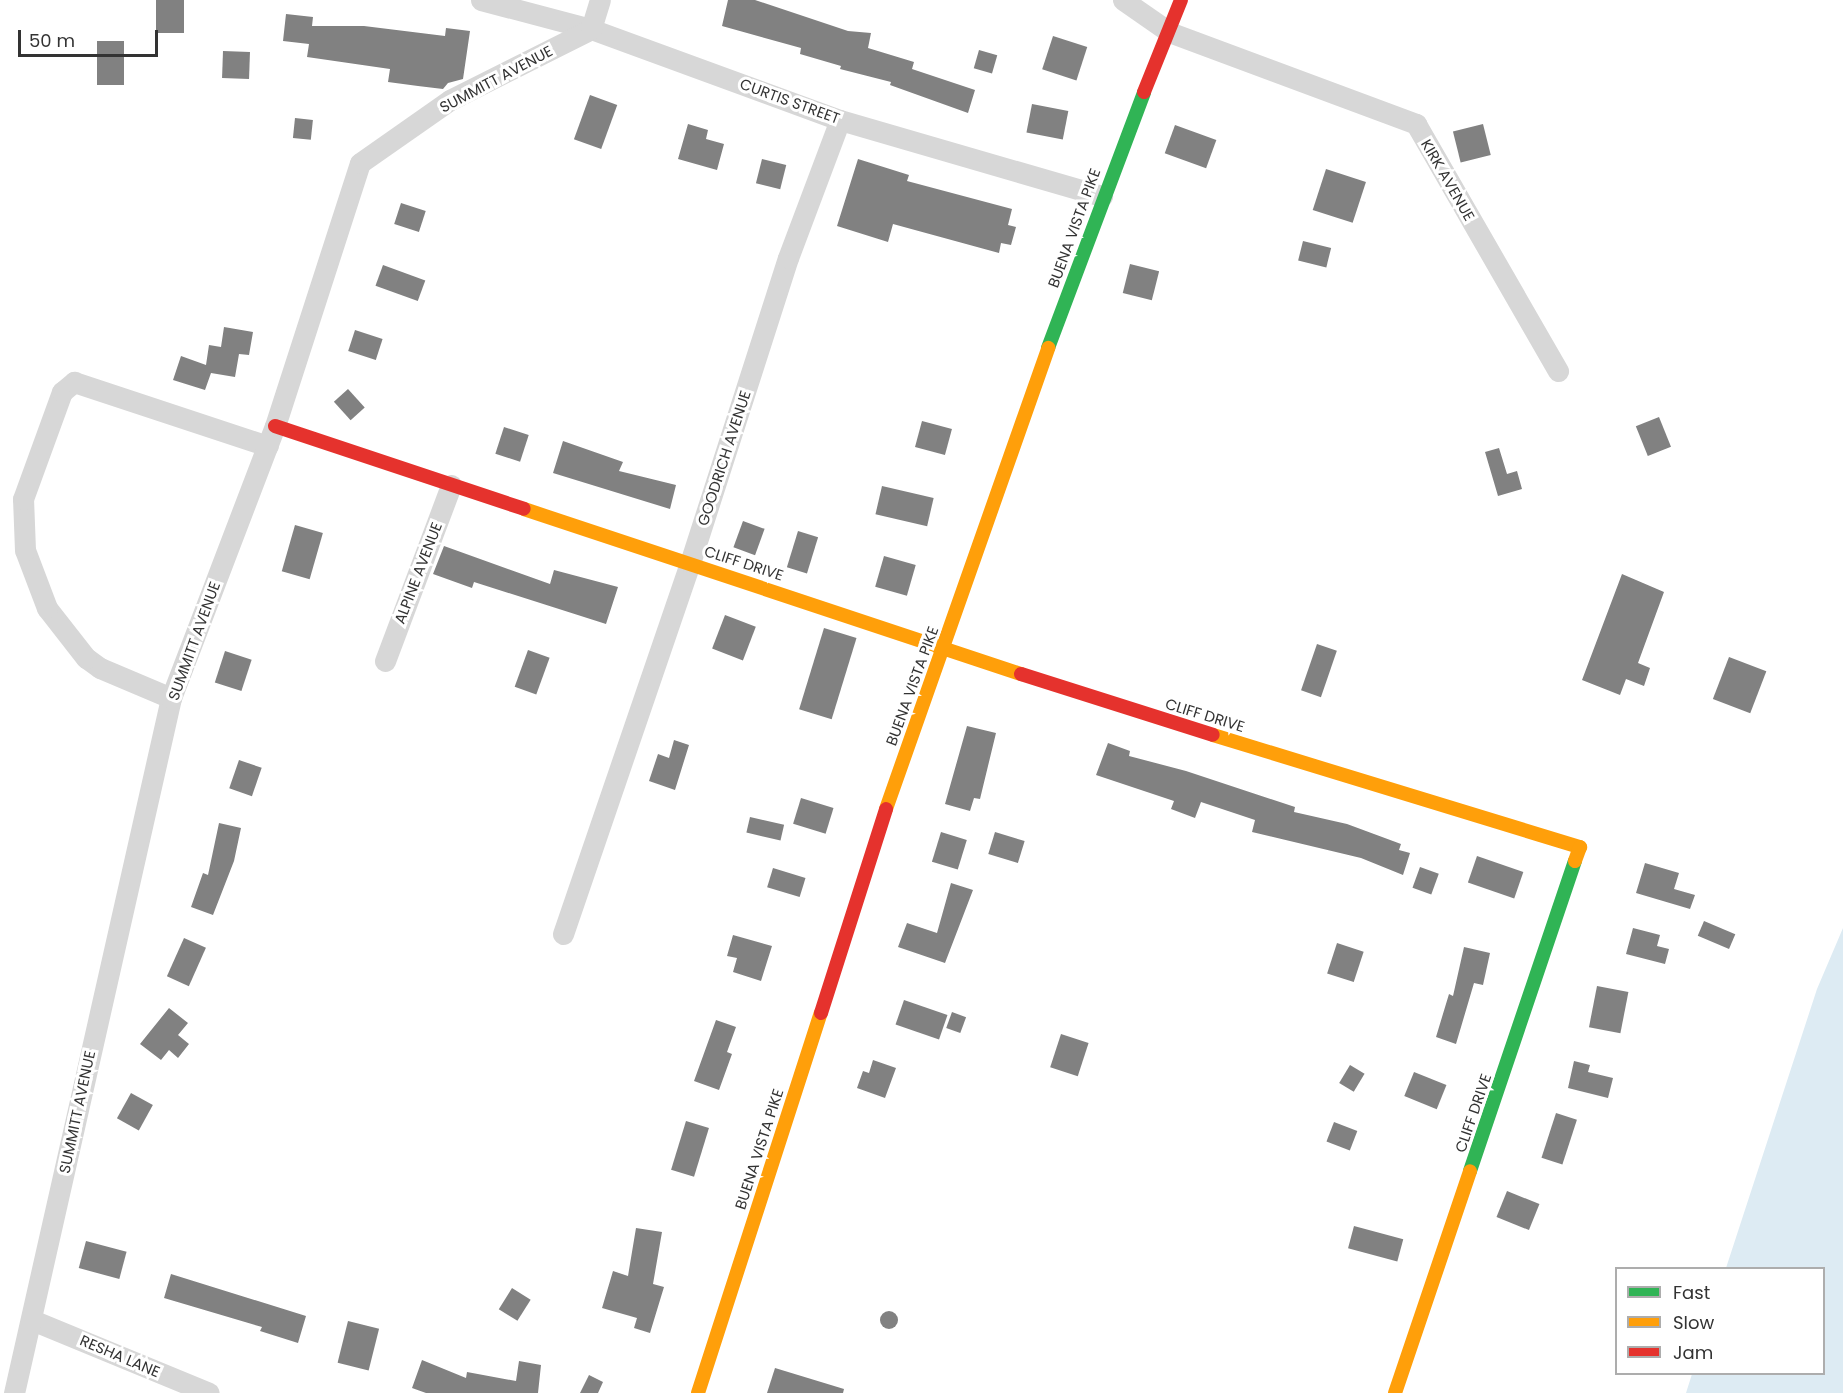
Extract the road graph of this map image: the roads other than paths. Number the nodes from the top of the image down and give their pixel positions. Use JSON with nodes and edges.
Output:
{"nodes":[{"id":1,"x":481,"y":0,"type":"edge"},
{"id":2,"x":600,"y":0,"type":"edge"},
{"id":3,"x":1122,"y":0,"type":"edge"},
{"id":4,"x":1181,"y":0,"type":"edge"},
{"id":5,"x":591,"y":29,"type":"junction"},
{"id":6,"x":1169,"y":32,"type":"junction"},
{"id":7,"x":840,"y":120,"type":"junction"},
{"id":8,"x":1102,"y":196,"type":"junction"},
{"id":9,"x":1558,"y":371,"type":"dead end"},
{"id":10,"x":271,"y":436,"type":"junction"},
{"id":11,"x":451,"y":486,"type":"junction"},
{"id":12,"x":690,"y":563,"type":"junction"},
{"id":13,"x":944,"y":647,"type":"junction"},
{"id":14,"x":385,"y":661,"type":"dead end"},
{"id":15,"x":171,"y":698,"type":"junction"},
{"id":16,"x":563,"y":934,"type":"dead end"},
{"id":17,"x":32,"y":1320,"type":"junction"},
{"id":18,"x":14,"y":1393,"type":"edge"},
{"id":19,"x":208,"y":1393,"type":"edge"},
{"id":20,"x":698,"y":1393,"type":"edge"},
{"id":21,"x":1395,"y":1393,"type":"edge"}],
"edges":[{"from":1,"to":5,"type":"street","name":"CURTIS STREET"},
{"from":2,"to":5,"type":"street"},
{"from":3,"to":6,"type":"street","name":"KIRK AVENUE"},
{"from":4,"to":6,"type":"street","name":"BUENA VISTA PIKE"},
{"from":5,"to":7,"type":"street","name":"CURTIS STREET"},
{"from":5,"to":10,"type":"street","name":"SUMMITT AVENUE"},
{"from":6,"to":8,"type":"street","name":"BUENA VISTA PIKE"},
{"from":6,"to":9,"type":"street","name":"KIRK AVENUE"},
{"from":7,"to":8,"type":"street","name":"CURTIS STREET"},
{"from":7,"to":12,"type":"street","name":"GOODRICH AVENUE"},
{"from":8,"to":13,"type":"street","name":"BUENA VISTA PIKE"},
{"from":10,"to":11,"type":"street","name":"CLIFF DRIVE"},
{"from":10,"to":15,"type":"street","name":"SUMMITT AVENUE"},
{"from":10,"to":15,"type":"street"},
{"from":11,"to":12,"type":"street","name":"CLIFF DRIVE"},
{"from":11,"to":14,"type":"street","name":"ALPINE AVENUE"},
{"from":12,"to":13,"type":"street","name":"CLIFF DRIVE"},
{"from":12,"to":16,"type":"street","name":"GOODRICH AVENUE"},
{"from":13,"to":20,"type":"street","name":"BUENA VISTA PIKE"},
{"from":13,"to":21,"type":"street","name":"CLIFF DRIVE"},
{"from":15,"to":17,"type":"street","name":"SUMMITT AVENUE"},
{"from":17,"to":18,"type":"street","name":"SUMMITT AVENUE"},
{"from":17,"to":19,"type":"street","name":"RESHA LANE"}]}
